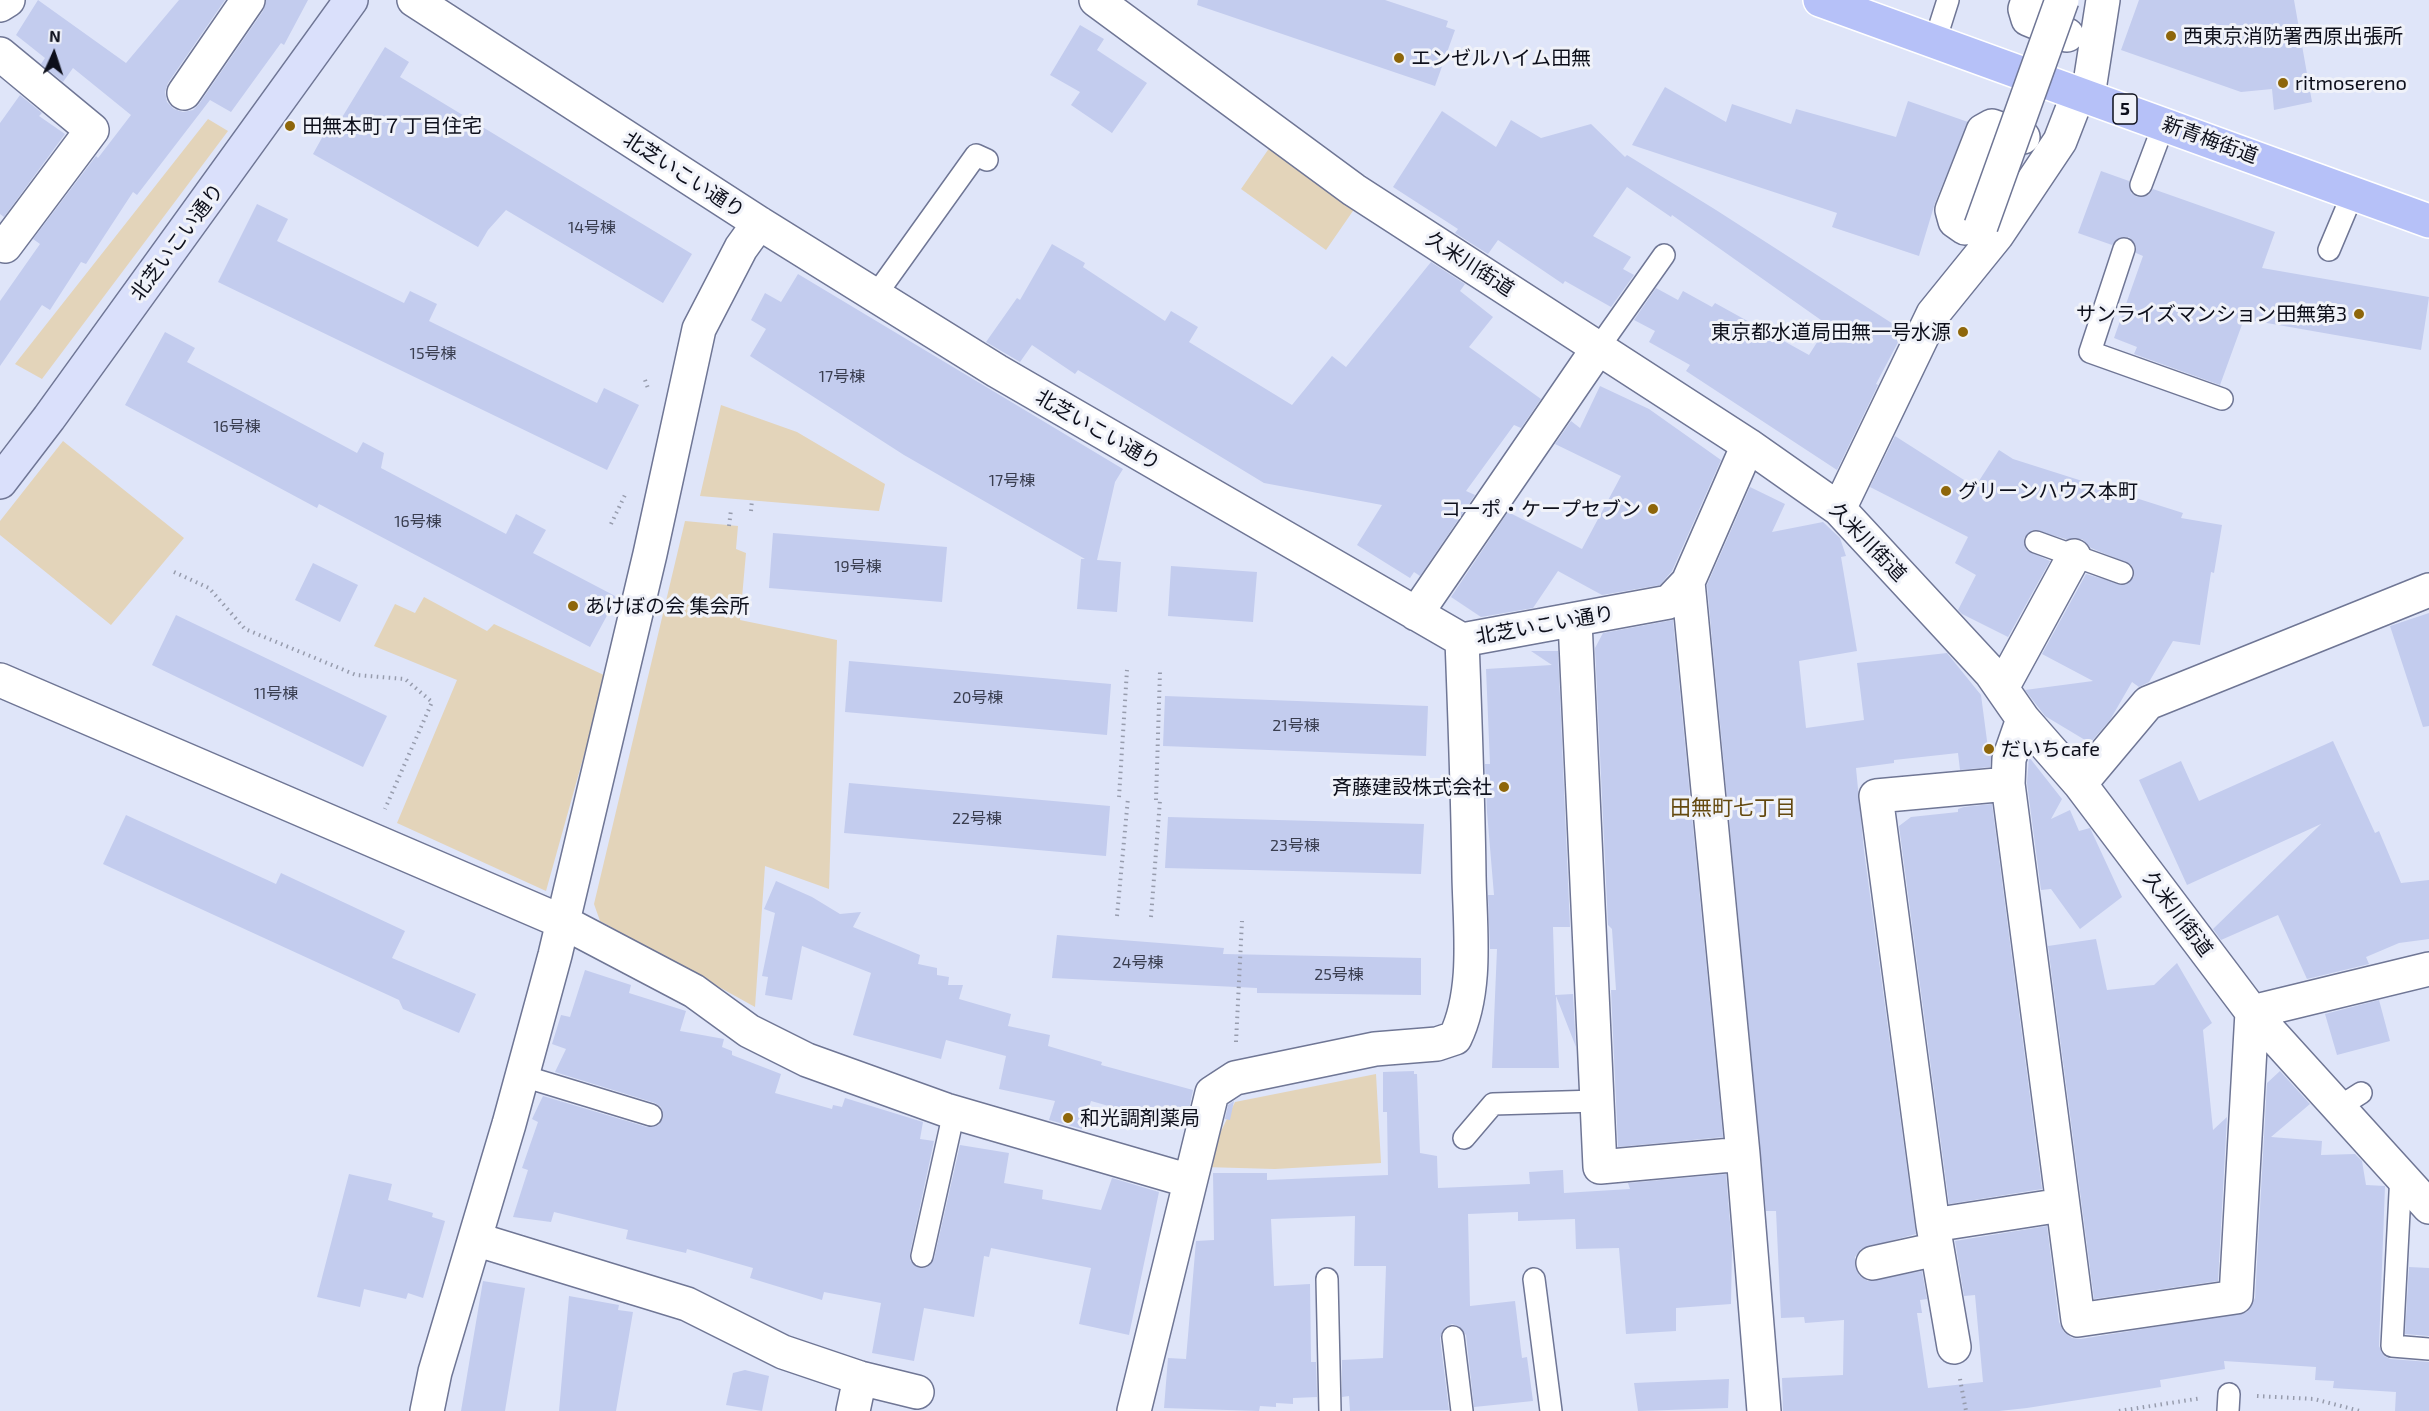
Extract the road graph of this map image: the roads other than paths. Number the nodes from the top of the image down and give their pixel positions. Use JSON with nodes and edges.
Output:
{"nodes":[{"id":1,"x":8,"y":0,"type":"edge"},
{"id":2,"x":248,"y":0,"type":"edge"},
{"id":3,"x":351,"y":0,"type":"edge"},
{"id":4,"x":414,"y":0,"type":"edge"},
{"id":5,"x":1096,"y":0,"type":"edge"},
{"id":6,"x":1820,"y":0,"type":"edge"},
{"id":7,"x":1948,"y":0,"type":"edge"},
{"id":8,"x":2028,"y":0,"type":"edge"},
{"id":9,"x":2062,"y":0,"type":"edge"},
{"id":10,"x":2103,"y":0,"type":"edge"},
{"id":11,"x":0,"y":5,"type":"edge"},
{"id":12,"x":2067,"y":34,"type":"dead end"},
{"id":13,"x":1935,"y":41,"type":"junction"},
{"id":14,"x":0,"y":54,"type":"edge"},
{"id":15,"x":184,"y":93,"type":"dead end"},
{"id":16,"x":2084,"y":94,"type":"junction"},
{"id":17,"x":2164,"y":124,"type":"junction"},
{"id":18,"x":2023,"y":137,"type":"dead end"},
{"id":19,"x":987,"y":160,"type":"dead end"},
{"id":20,"x":2141,"y":185,"type":"dead end"},
{"id":21,"x":2353,"y":193,"type":"junction"},
{"id":22,"x":2429,"y":221,"type":"edge"},
{"id":23,"x":759,"y":223,"type":"junction"},
{"id":24,"x":0,"y":243,"type":"edge"},
{"id":25,"x":2124,"y":249,"type":"dead end"},
{"id":26,"x":2329,"y":250,"type":"dead end"},
{"id":27,"x":1664,"y":255,"type":"dead end"},
{"id":28,"x":875,"y":296,"type":"junction"},
{"id":29,"x":1599,"y":347,"type":"junction"},
{"id":30,"x":2222,"y":399,"type":"dead end"},
{"id":31,"x":1748,"y":445,"type":"junction"},
{"id":32,"x":0,"y":482,"type":"edge"},
{"id":33,"x":1839,"y":508,"type":"junction"},
{"id":34,"x":2036,"y":542,"type":"dead end"},
{"id":35,"x":2074,"y":556,"type":"junction"},
{"id":36,"x":2122,"y":573,"type":"dead end"},
{"id":37,"x":1688,"y":582,"type":"junction"},
{"id":38,"x":2429,"y":590,"type":"edge"},
{"id":39,"x":1416,"y":614,"type":"junction"},
{"id":40,"x":1575,"y":621,"type":"junction"},
{"id":41,"x":1462,"y":640,"type":"junction"},
{"id":42,"x":0,"y":680,"type":"edge"},
{"id":43,"x":2002,"y":688,"type":"junction"},
{"id":44,"x":2023,"y":719,"type":"junction"},
{"id":45,"x":2008,"y":784,"type":"junction"},
{"id":46,"x":2080,"y":784,"type":"junction"},
{"id":47,"x":563,"y":922,"type":"junction"},
{"id":48,"x":2429,"y":969,"type":"edge"},
{"id":49,"x":2252,"y":1012,"type":"junction"},
{"id":50,"x":523,"y":1076,"type":"junction"},
{"id":51,"x":1597,"y":1101,"type":"junction"},
{"id":52,"x":954,"y":1112,"type":"junction"},
{"id":53,"x":651,"y":1115,"type":"dead end"},
{"id":54,"x":1464,"y":1138,"type":"dead end"},
{"id":55,"x":1743,"y":1154,"type":"junction"},
{"id":56,"x":2401,"y":1174,"type":"junction"},
{"id":57,"x":1190,"y":1181,"type":"junction"},
{"id":58,"x":2062,"y":1204,"type":"junction"},
{"id":59,"x":2429,"y":1208,"type":"edge"},
{"id":60,"x":1935,"y":1237,"type":"junction"},
{"id":61,"x":475,"y":1239,"type":"junction"},
{"id":62,"x":922,"y":1256,"type":"dead end"},
{"id":63,"x":1873,"y":1263,"type":"dead end"},
{"id":64,"x":1534,"y":1278,"type":"dead end"},
{"id":65,"x":1327,"y":1279,"type":"dead end"},
{"id":66,"x":1452,"y":1337,"type":"dead end"},
{"id":67,"x":1954,"y":1347,"type":"dead end"},
{"id":68,"x":2429,"y":1349,"type":"edge"},
{"id":69,"x":860,"y":1378,"type":"junction"},
{"id":70,"x":917,"y":1392,"type":"dead end"},
{"id":71,"x":426,"y":1411,"type":"edge"},
{"id":72,"x":853,"y":1411,"type":"edge"},
{"id":73,"x":1134,"y":1411,"type":"edge"},
{"id":74,"x":1330,"y":1411,"type":"edge"},
{"id":75,"x":1462,"y":1411,"type":"edge"},
{"id":76,"x":1551,"y":1411,"type":"edge"},
{"id":77,"x":1764,"y":1411,"type":"edge"}],
"edges":[{"from":1,"to":11,"type":"street"},
{"from":2,"to":15,"type":"street"},
{"from":3,"to":32,"type":"street","name":"北芝いこい通り"},
{"from":4,"to":23,"type":"street","name":"北芝いこい通り"},
{"from":5,"to":29,"type":"street","name":"久米川街道"},
{"from":6,"to":13,"type":"main road","name":"新青梅街道","number":"5"},
{"from":7,"to":13,"type":"lane"},
{"from":8,"to":12,"type":"street"},
{"from":9,"to":18,"type":"street","bridge":true},
{"from":10,"to":16,"type":"street"},
{"from":13,"to":16,"type":"main road","name":"新青梅街道","number":"5"},
{"from":14,"to":24,"type":"street"},
{"from":16,"to":17,"type":"main road","name":"新青梅街道","number":"5"},
{"from":16,"to":33,"type":"street"},
{"from":17,"to":20,"type":"lane"},
{"from":17,"to":21,"type":"main road","name":"新青梅街道","number":"5"},
{"from":19,"to":28,"type":"lane"},
{"from":21,"to":22,"type":"main road","name":"新青梅街道","number":"5"},
{"from":21,"to":26,"type":"lane"},
{"from":23,"to":28,"type":"street","name":"北芝いこい通り"},
{"from":23,"to":47,"type":"street"},
{"from":25,"to":30,"type":"lane"},
{"from":27,"to":29,"type":"lane"},
{"from":28,"to":39,"type":"street","name":"北芝いこい通り"},
{"from":29,"to":31,"type":"street","name":"久米川街道"},
{"from":29,"to":39,"type":"street"},
{"from":31,"to":33,"type":"street","name":"久米川街道"},
{"from":31,"to":37,"type":"street","name":"北芝いこい通り"},
{"from":33,"to":43,"type":"street","name":"久米川街道"},
{"from":34,"to":35,"type":"lane"},
{"from":35,"to":36,"type":"lane"},
{"from":35,"to":43,"type":"street"},
{"from":37,"to":40,"type":"street","name":"北芝いこい通り"},
{"from":37,"to":55,"type":"street"},
{"from":38,"to":46,"type":"street"},
{"from":39,"to":41,"type":"street","name":"北芝いこい通り"},
{"from":40,"to":41,"type":"street","name":"北芝いこい通り"},
{"from":40,"to":51,"type":"street"},
{"from":41,"to":57,"type":"street"},
{"from":42,"to":47,"type":"street"},
{"from":43,"to":44,"type":"street","name":"久米川街道"},
{"from":44,"to":45,"type":"street"},
{"from":44,"to":46,"type":"street","name":"久米川街道"},
{"from":45,"to":58,"type":"street"},
{"from":45,"to":60,"type":"street"},
{"from":46,"to":49,"type":"street","name":"久米川街道"},
{"from":47,"to":50,"type":"street"},
{"from":47,"to":52,"type":"street"},
{"from":48,"to":49,"type":"street"},
{"from":49,"to":56,"type":"street","name":"久米川街道"},
{"from":49,"to":58,"type":"street"},
{"from":50,"to":53,"type":"lane"},
{"from":50,"to":61,"type":"street"},
{"from":51,"to":54,"type":"lane"},
{"from":51,"to":55,"type":"street"},
{"from":52,"to":57,"type":"street"},
{"from":52,"to":62,"type":"lane"},
{"from":55,"to":77,"type":"street"},
{"from":56,"to":59,"type":"street","name":"久米川街道"},
{"from":56,"to":68,"type":"lane"},
{"from":57,"to":73,"type":"street"},
{"from":58,"to":60,"type":"street"},
{"from":60,"to":63,"type":"street"},
{"from":60,"to":67,"type":"street"},
{"from":61,"to":69,"type":"street"},
{"from":61,"to":71,"type":"street"},
{"from":64,"to":76,"type":"lane"},
{"from":65,"to":74,"type":"lane"},
{"from":66,"to":75,"type":"lane"},
{"from":69,"to":70,"type":"street"},
{"from":69,"to":72,"type":"street"}]}
